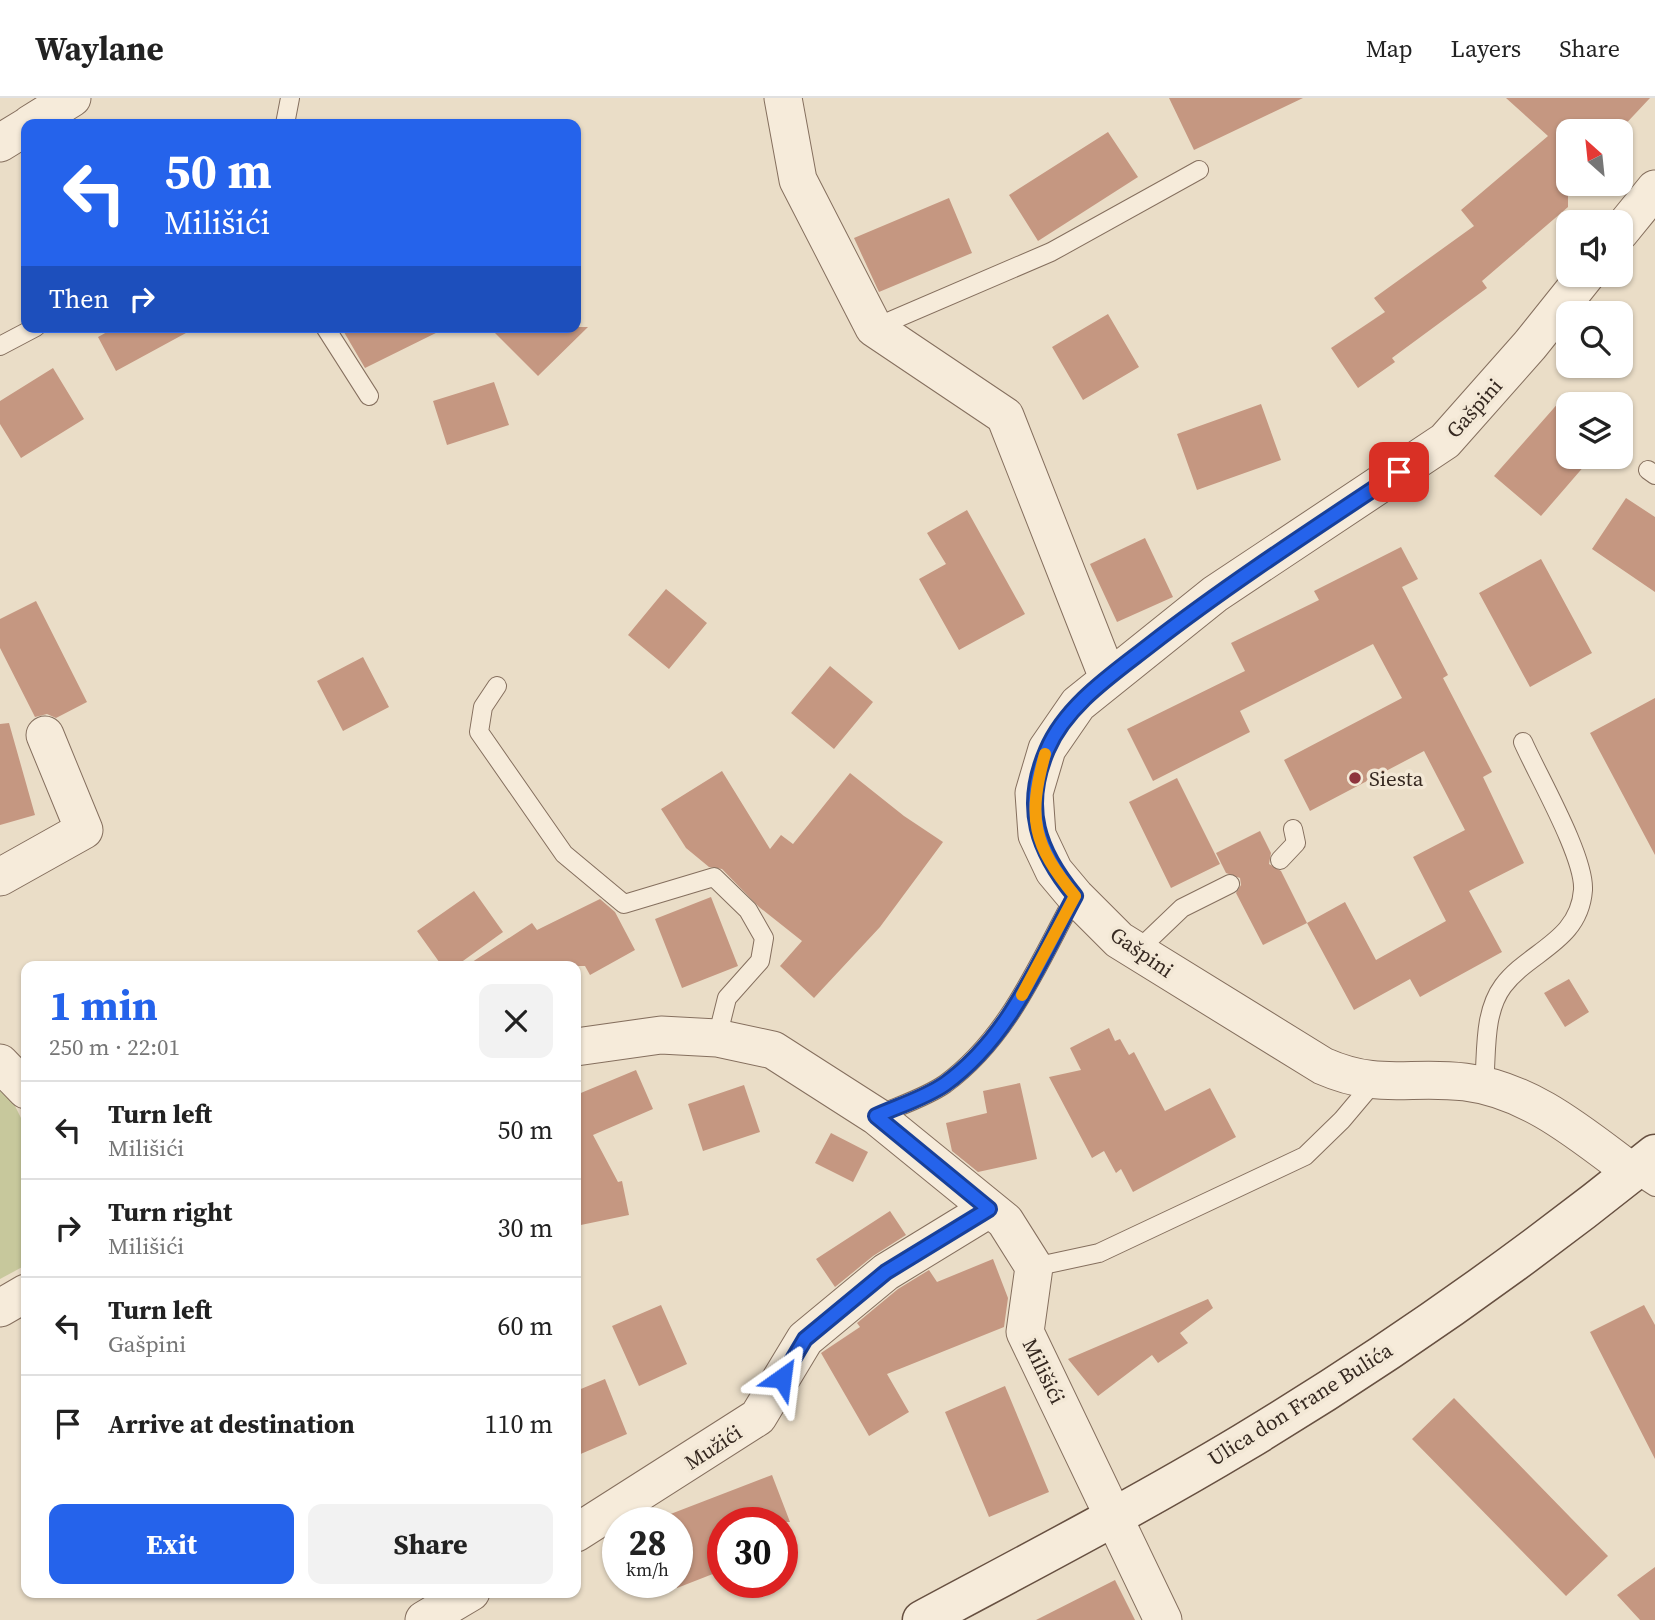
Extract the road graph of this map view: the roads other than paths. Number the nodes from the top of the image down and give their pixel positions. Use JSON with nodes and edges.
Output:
{"nodes":[{"id":1,"x":72,"y":98,"type":"edge"},
{"id":2,"x":290,"y":98,"type":"edge"},
{"id":3,"x":783,"y":98,"type":"edge"},
{"id":4,"x":39,"y":119,"type":"edge"},
{"id":5,"x":286,"y":119,"type":"edge"},
{"id":6,"x":21,"y":130,"type":"edge"},
{"id":7,"x":0,"y":143,"type":"edge"},
{"id":8,"x":1199,"y":170,"type":"dead end"},
{"id":9,"x":1655,"y":189,"type":"edge"},
{"id":10,"x":1633,"y":216,"type":"edge"},
{"id":11,"x":1577,"y":287,"type":"edge"},
{"id":12,"x":874,"y":328,"type":"junction"},
{"id":13,"x":25,"y":333,"type":"edge"},
{"id":14,"x":329,"y":333,"type":"edge"},
{"id":15,"x":0,"y":346,"type":"edge"},
{"id":16,"x":369,"y":396,"type":"dead end"},
{"id":17,"x":1108,"y":678,"type":"junction"},
{"id":18,"x":497,"y":686,"type":"dead end"},
{"id":19,"x":45,"y":735,"type":"dead end"},
{"id":20,"x":1523,"y":742,"type":"dead end"},
{"id":21,"x":1293,"y":829,"type":"dead end"},
{"id":22,"x":1280,"y":860,"type":"dead end"},
{"id":23,"x":0,"y":877,"type":"edge"},
{"id":24,"x":1230,"y":884,"type":"dead end"},
{"id":25,"x":1075,"y":896,"type":"junction"},
{"id":26,"x":1137,"y":951,"type":"junction"},
{"id":27,"x":717,"y":1038,"type":"junction"},
{"id":28,"x":581,"y":1046,"type":"edge"},
{"id":29,"x":0,"y":1063,"type":"edge"},
{"id":30,"x":1374,"y":1082,"type":"junction"},
{"id":31,"x":21,"y":1085,"type":"edge"},
{"id":32,"x":1484,"y":1085,"type":"junction"},
{"id":33,"x":876,"y":1116,"type":"junction"},
{"id":34,"x":1647,"y":1171,"type":"edge"},
{"id":35,"x":989,"y":1209,"type":"junction"},
{"id":36,"x":1034,"y":1267,"type":"junction"},
{"id":37,"x":21,"y":1296,"type":"edge"},
{"id":38,"x":0,"y":1308,"type":"edge"},
{"id":39,"x":1115,"y":1517,"type":"junction"},
{"id":40,"x":581,"y":1530,"type":"edge"},
{"id":41,"x":461,"y":1598,"type":"edge"},
{"id":42,"x":424,"y":1620,"type":"edge"},
{"id":43,"x":922,"y":1620,"type":"edge"},
{"id":44,"x":1163,"y":1620,"type":"edge"}],
"edges":[{"from":1,"to":4,"type":"street"},
{"from":2,"to":5,"type":"lane"},
{"from":3,"to":12,"type":"street"},
{"from":6,"to":7,"type":"street"},
{"from":8,"to":12,"type":"lane"},
{"from":9,"to":10,"type":"street"},
{"from":11,"to":17,"type":"street","name":"Gašpini"},
{"from":12,"to":17,"type":"street"},
{"from":13,"to":15,"type":"lane"},
{"from":14,"to":16,"type":"lane"},
{"from":17,"to":25,"type":"street","name":"Gašpini"},
{"from":18,"to":27,"type":"lane"},
{"from":19,"to":23,"type":"street"},
{"from":20,"to":32,"type":"lane"},
{"from":21,"to":22,"type":"lane"},
{"from":24,"to":26,"type":"lane"},
{"from":25,"to":26,"type":"street","name":"Gašpini"},
{"from":25,"to":33,"type":"lane"},
{"from":26,"to":30,"type":"street","name":"Gašpini"},
{"from":27,"to":28,"type":"street"},
{"from":27,"to":33,"type":"street"},
{"from":29,"to":31,"type":"street"},
{"from":30,"to":32,"type":"street","name":"Gašpini"},
{"from":30,"to":36,"type":"lane"},
{"from":32,"to":34,"type":"street","name":"Gašpini"},
{"from":33,"to":35,"type":"street"},
{"from":34,"to":39,"type":"street","name":"Ulica don Frane Bulića"},
{"from":35,"to":36,"type":"street"},
{"from":35,"to":40,"type":"street","name":"Mužići"},
{"from":36,"to":39,"type":"street","name":"Milišići"},
{"from":37,"to":38,"type":"street"},
{"from":39,"to":43,"type":"street","name":"Ulica don Frane Bulića"},
{"from":39,"to":44,"type":"street","name":"Milišići"},
{"from":41,"to":42,"type":"street"}]}
